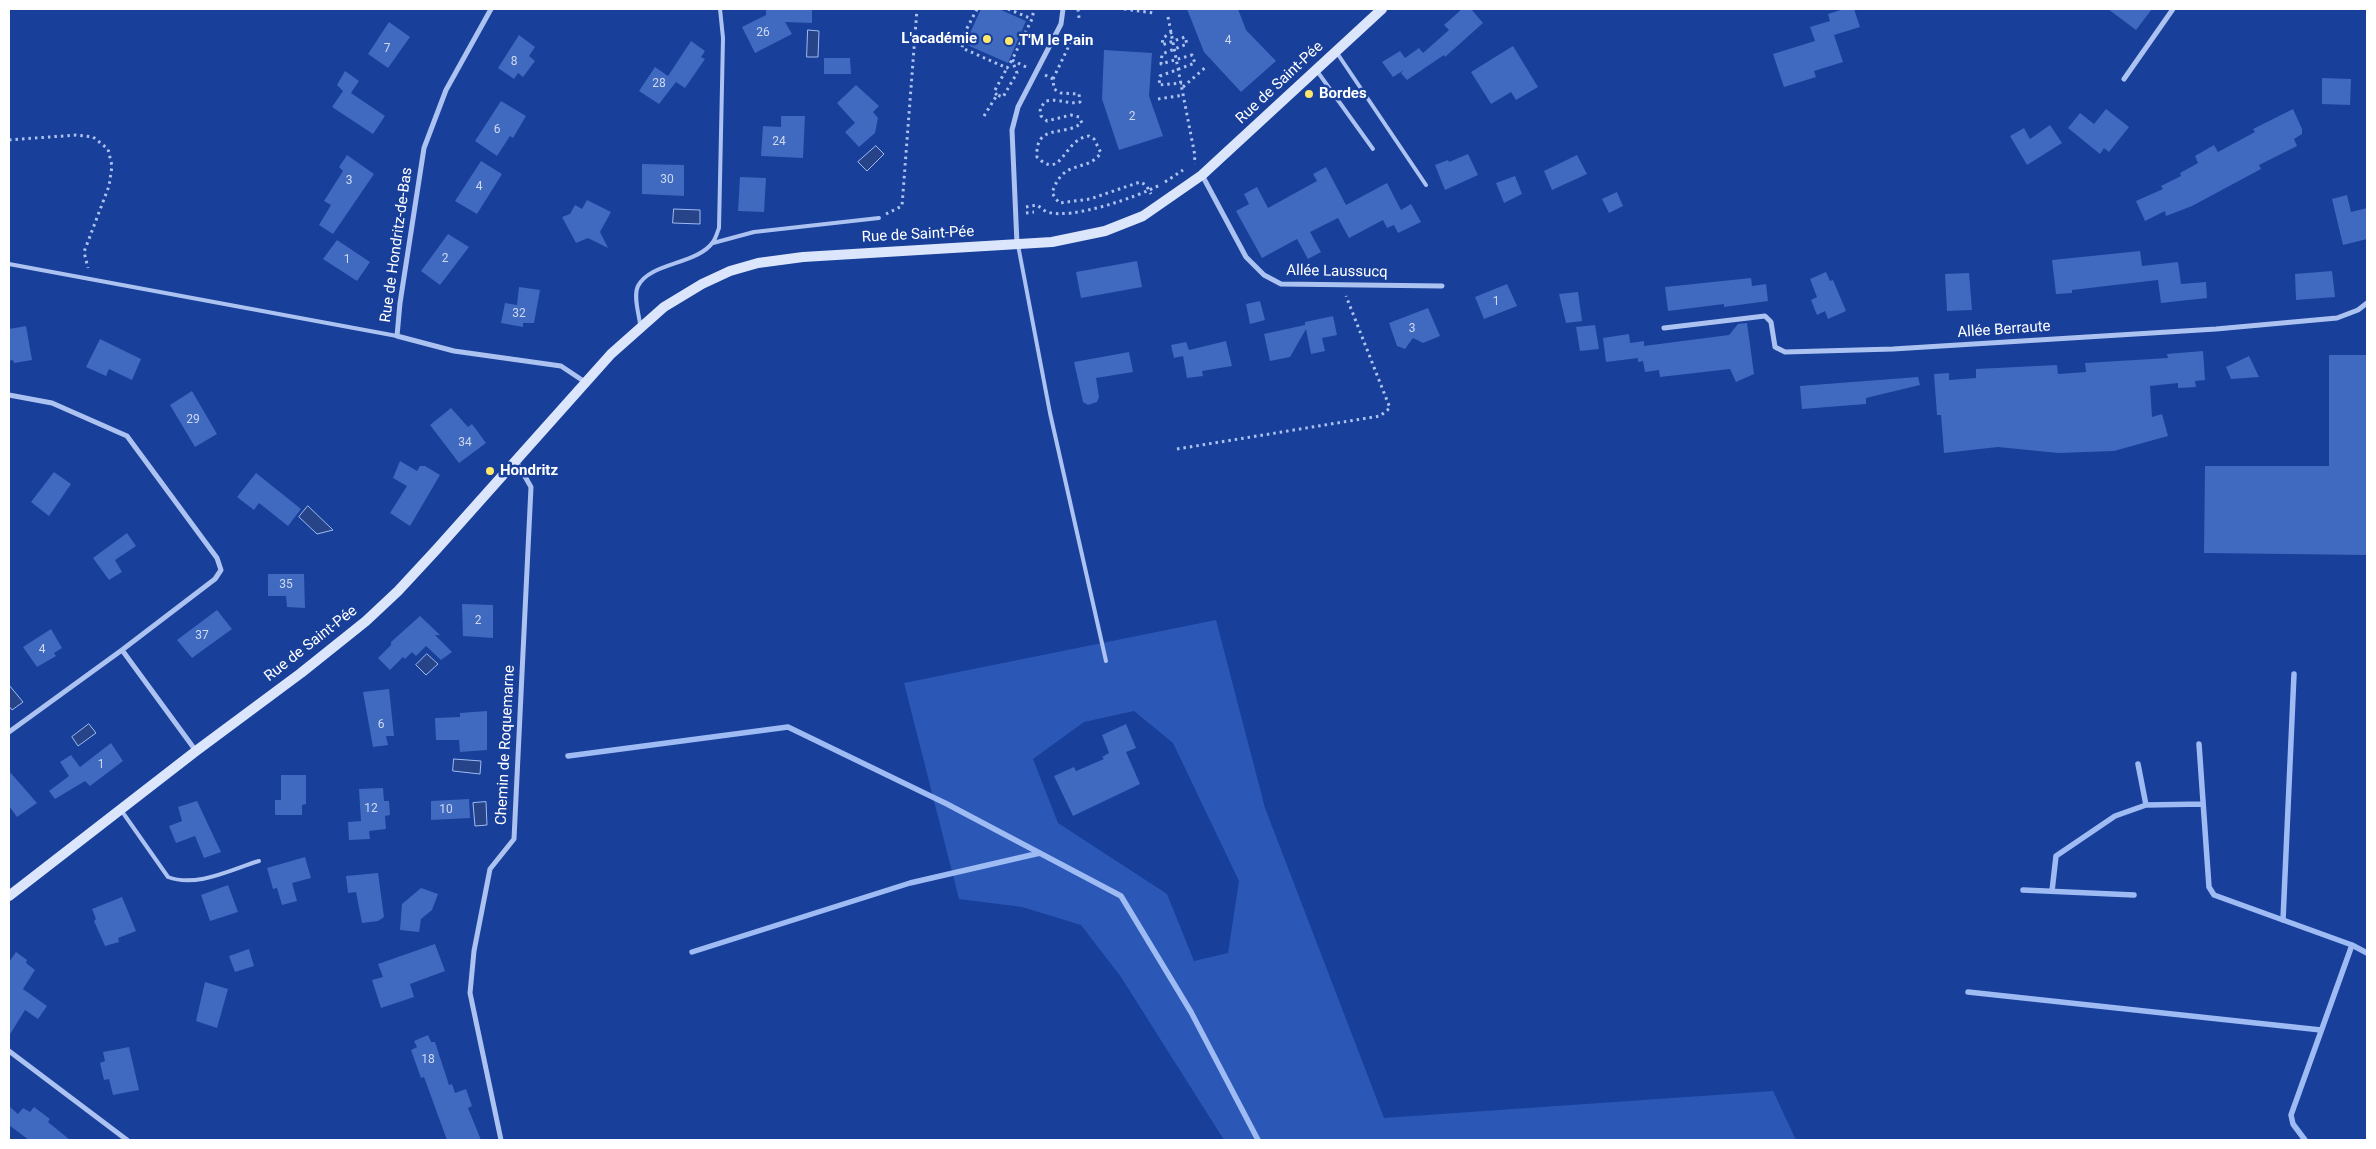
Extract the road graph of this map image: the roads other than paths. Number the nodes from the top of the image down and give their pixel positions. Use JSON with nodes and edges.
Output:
{"nodes":[{"id":1,"x":491,"y":9,"type":"edge"},
{"id":2,"x":720,"y":9,"type":"edge"},
{"id":3,"x":1063,"y":9,"type":"edge"},
{"id":4,"x":1382,"y":9,"type":"edge"},
{"id":5,"x":2173,"y":9,"type":"edge"},
{"id":6,"x":1336,"y":51,"type":"junction"},
{"id":7,"x":1316,"y":69,"type":"junction"},
{"id":8,"x":2124,"y":78,"type":"dead end"},
{"id":9,"x":1373,"y":149,"type":"dead end"},
{"id":10,"x":1202,"y":174,"type":"junction"},
{"id":11,"x":1426,"y":185,"type":"dead end"},
{"id":12,"x":879,"y":218,"type":"road end"},
{"id":13,"x":713,"y":243,"type":"junction"},
{"id":14,"x":1017,"y":244,"type":"junction"},
{"id":15,"x":9,"y":264,"type":"edge"},
{"id":16,"x":1442,"y":286,"type":"dead end"},
{"id":17,"x":2367,"y":303,"type":"edge"},
{"id":18,"x":641,"y":326,"type":"junction"},
{"id":19,"x":1664,"y":328,"type":"dead end"},
{"id":20,"x":397,"y":336,"type":"junction"},
{"id":21,"x":585,"y":382,"type":"junction"},
{"id":22,"x":9,"y":395,"type":"edge"},
{"id":23,"x":516,"y":461,"type":"junction"},
{"id":24,"x":122,"y":650,"type":"junction"},
{"id":25,"x":1106,"y":661,"type":"dead end"},
{"id":26,"x":9,"y":732,"type":"edge"},
{"id":27,"x":196,"y":751,"type":"junction"},
{"id":28,"x":121,"y":810,"type":"junction"},
{"id":29,"x":259,"y":861,"type":"dead end"},
{"id":30,"x":9,"y":896,"type":"edge"},
{"id":31,"x":9,"y":1051,"type":"edge"},
{"id":32,"x":127,"y":1140,"type":"edge"},
{"id":33,"x":501,"y":1140,"type":"edge"}],
"edges":[{"from":1,"to":20,"type":"street","name":"Rue de Hondritz-de-Bas"},
{"from":2,"to":13,"type":"lane"},
{"from":3,"to":14,"type":"street"},
{"from":4,"to":6,"type":"main road","name":"Rue de Saint-Pée"},
{"from":5,"to":8,"type":"street"},
{"from":6,"to":7,"type":"main road","name":"Rue de Saint-Pée"},
{"from":6,"to":11,"type":"lane"},
{"from":7,"to":9,"type":"lane"},
{"from":7,"to":10,"type":"main road","name":"Rue de Saint-Pée"},
{"from":10,"to":14,"type":"main road","name":"Rue de Saint-Pée"},
{"from":10,"to":16,"type":"street","name":"Allée Laussucq"},
{"from":12,"to":13,"type":"lane"},
{"from":13,"to":18,"type":"lane"},
{"from":14,"to":18,"type":"main road","name":"Rue de Saint-Pée"},
{"from":14,"to":25,"type":"lane"},
{"from":15,"to":20,"type":"lane"},
{"from":17,"to":19,"type":"street","name":"Allée Berraute"},
{"from":18,"to":21,"type":"main road","name":"Rue de Saint-Pée"},
{"from":20,"to":21,"type":"street","name":"Rue de Hondritz-de-Bas"},
{"from":21,"to":23,"type":"main road","name":"Rue de Saint-Pée"},
{"from":22,"to":24,"type":"street"},
{"from":23,"to":27,"type":"main road","name":"Rue de Saint-Pée"},
{"from":23,"to":33,"type":"street","name":"Chemin de Roquemarne"},
{"from":24,"to":26,"type":"street"},
{"from":24,"to":27,"type":"street"},
{"from":27,"to":28,"type":"main road","name":"Rue de Saint-Pée"},
{"from":28,"to":29,"type":"lane"},
{"from":28,"to":30,"type":"main road","name":"Rue de Saint-Pée"},
{"from":31,"to":32,"type":"street"}]}
